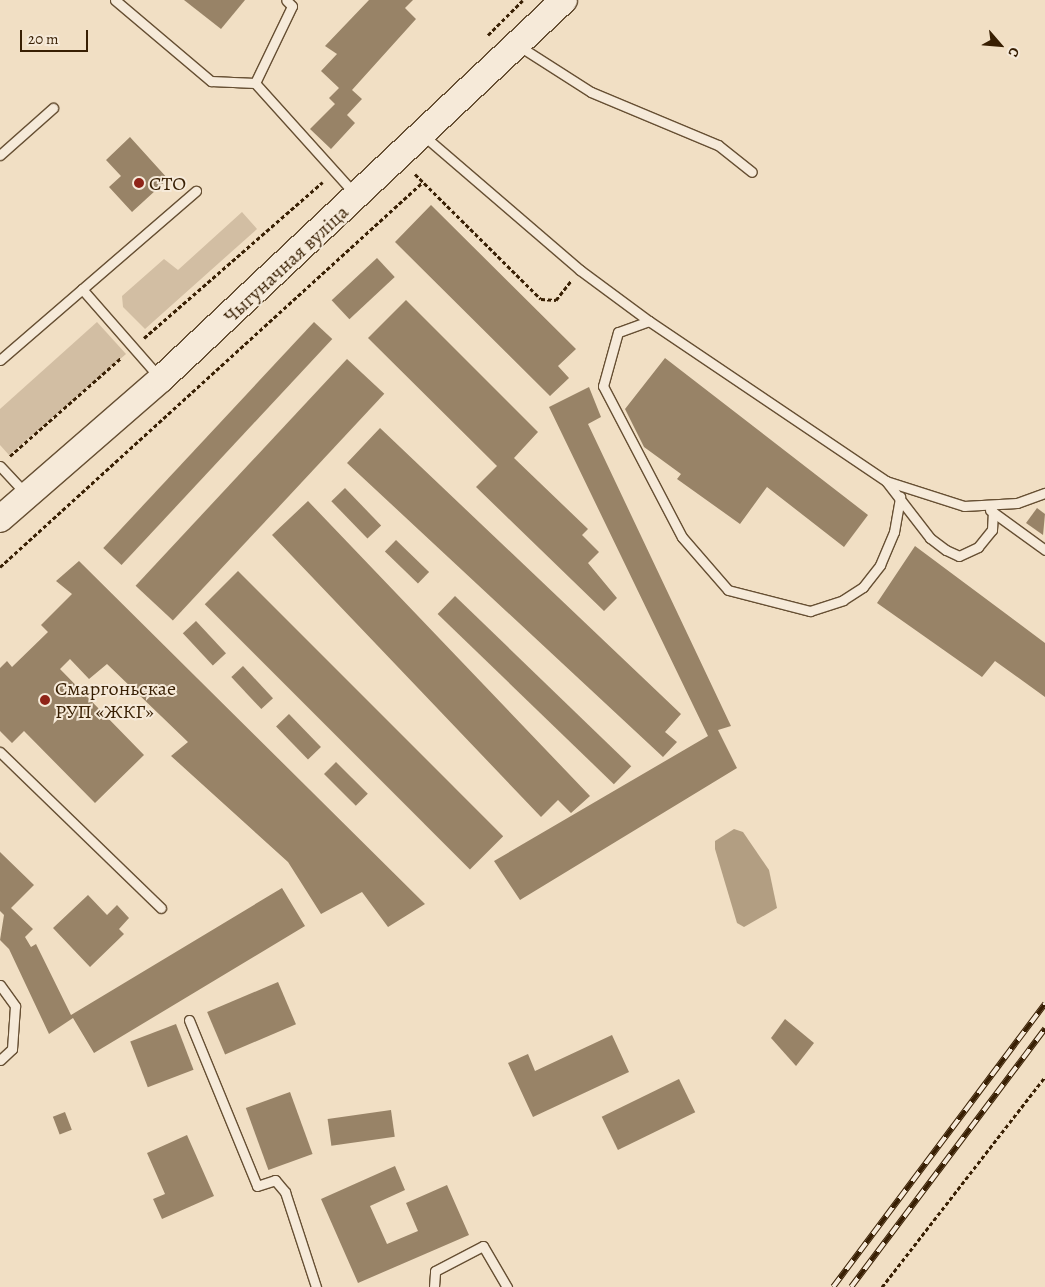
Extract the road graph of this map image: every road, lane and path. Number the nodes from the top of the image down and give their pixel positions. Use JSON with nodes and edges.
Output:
{"nodes":[{"id":1,"x":116,"y":0,"type":"edge"},
{"id":2,"x":523,"y":0,"type":"edge"},
{"id":3,"x":564,"y":0,"type":"edge"},
{"id":4,"x":292,"y":2,"type":"edge"},
{"id":5,"x":484,"y":39,"type":"dead end"},
{"id":6,"x":517,"y":45,"type":"junction"},
{"id":7,"x":255,"y":83,"type":"junction"},
{"id":8,"x":53,"y":108,"type":"dead end"},
{"id":9,"x":423,"y":135,"type":"junction"},
{"id":10,"x":0,"y":155,"type":"edge"},
{"id":11,"x":398,"y":158,"type":"junction"},
{"id":12,"x":752,"y":172,"type":"dead end"},
{"id":13,"x":340,"y":176,"type":"junction"},
{"id":14,"x":423,"y":182,"type":"junction"},
{"id":15,"x":196,"y":191,"type":"dead end"},
{"id":16,"x":358,"y":197,"type":"junction"},
{"id":17,"x":580,"y":270,"type":"junction"},
{"id":18,"x":82,"y":289,"type":"junction"},
{"id":19,"x":649,"y":321,"type":"junction"},
{"id":20,"x":133,"y":347,"type":"junction"},
{"id":21,"x":0,"y":360,"type":"edge"},
{"id":22,"x":161,"y":379,"type":"junction"},
{"id":23,"x":7,"y":458,"type":"dead end"},
{"id":24,"x":0,"y":466,"type":"edge"},
{"id":25,"x":886,"y":481,"type":"junction"},
{"id":26,"x":1045,"y":493,"type":"edge"},
{"id":27,"x":26,"y":495,"type":"junction"},
{"id":28,"x":900,"y":497,"type":"junction"},
{"id":29,"x":984,"y":505,"type":"junction"},
{"id":30,"x":993,"y":512,"type":"junction"},
{"id":31,"x":0,"y":519,"type":"edge"},
{"id":32,"x":1045,"y":550,"type":"edge"},
{"id":33,"x":0,"y":568,"type":"edge"},
{"id":34,"x":0,"y":752,"type":"edge"},
{"id":35,"x":161,"y":908,"type":"dead end"},
{"id":36,"x":0,"y":985,"type":"edge"},
{"id":37,"x":189,"y":1020,"type":"dead end"},
{"id":38,"x":0,"y":1060,"type":"edge"},
{"id":39,"x":1045,"y":1077,"type":"edge"},
{"id":40,"x":316,"y":1287,"type":"edge"},
{"id":41,"x":434,"y":1287,"type":"edge"},
{"id":42,"x":507,"y":1287,"type":"edge"},
{"id":43,"x":882,"y":1287,"type":"edge"}],
"edges":[{"from":1,"to":7,"type":"lane"},
{"from":2,"to":5,"type":"path"},
{"from":3,"to":6,"type":"street","name":"Чыгуначная вуліца"},
{"from":4,"to":7,"type":"lane"},
{"from":6,"to":9,"type":"street","name":"Чыгуначная вуліца"},
{"from":6,"to":12,"type":"lane"},
{"from":7,"to":13,"type":"lane"},
{"from":8,"to":10,"type":"lane"},
{"from":9,"to":11,"type":"street","name":"Чыгуначная вуліца"},
{"from":9,"to":17,"type":"lane"},
{"from":11,"to":14,"type":"path"},
{"from":11,"to":16,"type":"street","name":"Чыгуначная вуліца"},
{"from":13,"to":16,"type":"lane"},
{"from":13,"to":20,"type":"path"},
{"from":14,"to":17,"type":"path"},
{"from":14,"to":33,"type":"path"},
{"from":15,"to":18,"type":"lane"},
{"from":16,"to":22,"type":"street","name":"Чыгуначная вуліца"},
{"from":17,"to":19,"type":"lane"},
{"from":18,"to":20,"type":"lane"},
{"from":18,"to":21,"type":"lane"},
{"from":19,"to":25,"type":"lane"},
{"from":19,"to":28,"type":"lane"},
{"from":20,"to":22,"type":"lane"},
{"from":20,"to":23,"type":"path"},
{"from":22,"to":27,"type":"street","name":"Чыгуначная вуліца"},
{"from":24,"to":27,"type":"lane"},
{"from":25,"to":28,"type":"lane"},
{"from":25,"to":29,"type":"lane"},
{"from":26,"to":29,"type":"lane"},
{"from":27,"to":31,"type":"street","name":"Чыгуначная вуліца"},
{"from":28,"to":30,"type":"lane"},
{"from":29,"to":30,"type":"lane"},
{"from":30,"to":32,"type":"lane"},
{"from":34,"to":35,"type":"lane"},
{"from":36,"to":38,"type":"lane"},
{"from":37,"to":40,"type":"lane"},
{"from":39,"to":43,"type":"path"},
{"from":41,"to":42,"type":"lane"}]}
